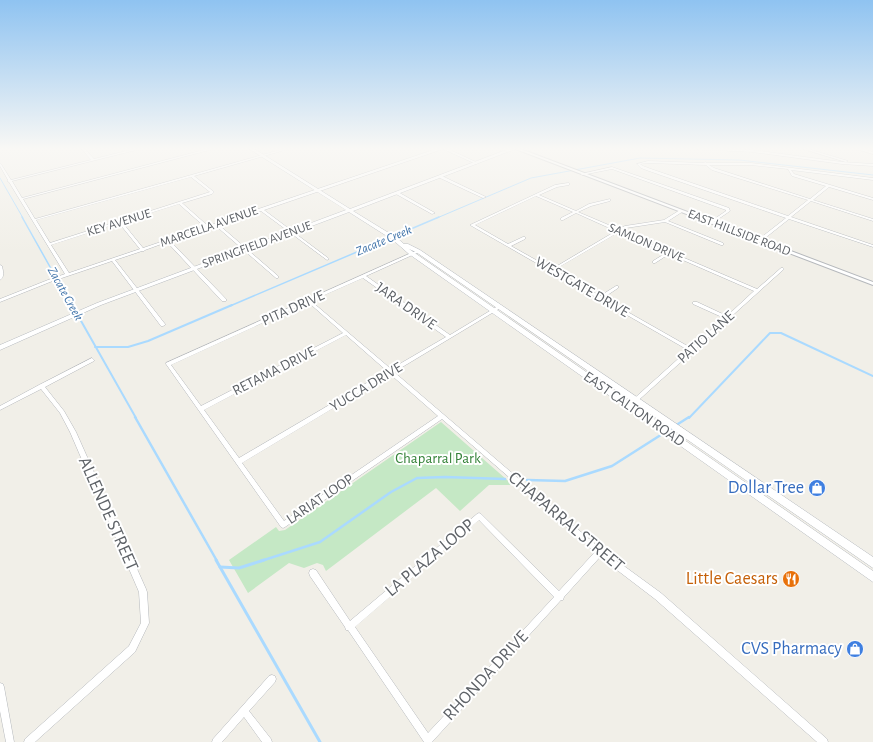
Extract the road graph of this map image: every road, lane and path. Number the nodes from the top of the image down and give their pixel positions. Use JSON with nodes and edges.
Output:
{"nodes":[{"id":1,"x":10,"y":183,"type":"edge"},
{"id":2,"x":84,"y":183,"type":"edge"},
{"id":3,"x":168,"y":183,"type":"edge"},
{"id":4,"x":200,"y":183,"type":"edge"},
{"id":5,"x":306,"y":183,"type":"edge"},
{"id":6,"x":343,"y":183,"type":"edge"},
{"id":7,"x":426,"y":183,"type":"edge"},
{"id":8,"x":453,"y":183,"type":"edge"},
{"id":9,"x":605,"y":183,"type":"edge"},
{"id":10,"x":653,"y":183,"type":"edge"},
{"id":11,"x":687,"y":183,"type":"edge"},
{"id":12,"x":756,"y":183,"type":"edge"},
{"id":13,"x":817,"y":183,"type":"edge"},
{"id":14,"x":568,"y":184,"type":"dead end"},
{"id":15,"x":828,"y":186,"type":"junction"},
{"id":16,"x":319,"y":191,"type":"junction"},
{"id":17,"x":397,"y":193,"type":"junction"},
{"id":18,"x":536,"y":195,"type":"junction"},
{"id":19,"x":484,"y":197,"type":"dead end"},
{"id":20,"x":21,"y":199,"type":"junction"},
{"id":21,"x":873,"y":199,"type":"edge"},
{"id":22,"x":609,"y":200,"type":"dead end"},
{"id":23,"x":811,"y":200,"type":"junction"},
{"id":24,"x":181,"y":204,"type":"junction"},
{"id":25,"x":262,"y":210,"type":"junction"},
{"id":26,"x":350,"y":210,"type":"junction"},
{"id":27,"x":682,"y":211,"type":"junction"},
{"id":28,"x":575,"y":212,"type":"junction"},
{"id":29,"x":433,"y":213,"type":"dead end"},
{"id":30,"x":789,"y":217,"type":"junction"},
{"id":31,"x":562,"y":219,"type":"dead end"},
{"id":32,"x":34,"y":220,"type":"junction"},
{"id":33,"x":873,"y":220,"type":"edge"},
{"id":34,"x":665,"y":221,"type":"junction"},
{"id":35,"x":120,"y":222,"type":"junction"},
{"id":36,"x":711,"y":222,"type":"junction"},
{"id":37,"x":217,"y":225,"type":"junction"},
{"id":38,"x":208,"y":228,"type":"junction"},
{"id":39,"x":618,"y":231,"type":"junction"},
{"id":40,"x":292,"y":232,"type":"junction"},
{"id":41,"x":524,"y":238,"type":"dead end"},
{"id":42,"x":759,"y":240,"type":"junction"},
{"id":43,"x":168,"y":242,"type":"junction"},
{"id":44,"x":49,"y":244,"type":"junction"},
{"id":45,"x":722,"y":244,"type":"dead end"},
{"id":46,"x":509,"y":245,"type":"junction"},
{"id":47,"x":873,"y":246,"type":"edge"},
{"id":48,"x":246,"y":249,"type":"junction"},
{"id":49,"x":143,"y":250,"type":"junction"},
{"id":50,"x":414,"y":252,"type":"junction"},
{"id":51,"x":668,"y":253,"type":"junction"},
{"id":52,"x":327,"y":259,"type":"dead end"},
{"id":53,"x":113,"y":260,"type":"junction"},
{"id":54,"x":654,"y":262,"type":"dead end"},
{"id":55,"x":0,"y":266,"type":"edge"},
{"id":56,"x":194,"y":269,"type":"junction"},
{"id":57,"x":782,"y":269,"type":"dead end"},
{"id":58,"x":552,"y":270,"type":"junction"},
{"id":59,"x":66,"y":276,"type":"junction"},
{"id":60,"x":363,"y":276,"type":"junction"},
{"id":61,"x":277,"y":277,"type":"dead end"},
{"id":62,"x":457,"y":278,"type":"junction"},
{"id":63,"x":0,"y":279,"type":"edge"},
{"id":64,"x":450,"y":281,"type":"junction"},
{"id":65,"x":873,"y":284,"type":"edge"},
{"id":66,"x":617,"y":287,"type":"dead end"},
{"id":67,"x":136,"y":290,"type":"junction"},
{"id":68,"x":757,"y":291,"type":"junction"},
{"id":69,"x":600,"y":298,"type":"junction"},
{"id":70,"x":224,"y":300,"type":"dead end"},
{"id":71,"x":0,"y":301,"type":"edge"},
{"id":72,"x":309,"y":301,"type":"junction"},
{"id":73,"x":695,"y":303,"type":"dead end"},
{"id":74,"x":500,"y":307,"type":"junction"},
{"id":75,"x":494,"y":311,"type":"junction"},
{"id":76,"x":727,"y":318,"type":"junction"},
{"id":77,"x":163,"y":325,"type":"dead end"},
{"id":78,"x":347,"y":333,"type":"junction"},
{"id":79,"x":450,"y":337,"type":"junction"},
{"id":80,"x":0,"y":348,"type":"edge"},
{"id":81,"x":692,"y":350,"type":"junction"},
{"id":82,"x":92,"y":360,"type":"dead end"},
{"id":83,"x":578,"y":361,"type":"junction"},
{"id":84,"x":168,"y":364,"type":"joint"},
{"id":85,"x":571,"y":365,"type":"junction"},
{"id":86,"x":392,"y":372,"type":"junction"},
{"id":87,"x":41,"y":386,"type":"junction"},
{"id":88,"x":636,"y":400,"type":"junction"},
{"id":89,"x":1,"y":405,"type":"edge"},
{"id":90,"x":629,"y":406,"type":"junction"},
{"id":91,"x":200,"y":409,"type":"junction"},
{"id":92,"x":442,"y":416,"type":"junction"},
{"id":93,"x":722,"y":459,"type":"junction"},
{"id":94,"x":238,"y":462,"type":"junction"},
{"id":95,"x":714,"y":466,"type":"junction"},
{"id":96,"x":810,"y":519,"type":"junction"},
{"id":97,"x":802,"y":527,"type":"junction"},
{"id":98,"x":855,"y":550,"type":"junction"},
{"id":99,"x":600,"y":552,"type":"junction"},
{"id":100,"x":837,"y":552,"type":"junction"},
{"id":101,"x":873,"y":563,"type":"edge"},
{"id":102,"x":313,"y":573,"type":"dead end"},
{"id":103,"x":873,"y":577,"type":"edge"},
{"id":104,"x":560,"y":596,"type":"junction"},
{"id":105,"x":349,"y":627,"type":"junction"},
{"id":106,"x":272,"y":680,"type":"dead end"},
{"id":107,"x":0,"y":687,"type":"edge"},
{"id":108,"x":244,"y":711,"type":"junction"},
{"id":109,"x":10,"y":742,"type":"edge"},
{"id":110,"x":28,"y":742,"type":"edge"},
{"id":111,"x":216,"y":742,"type":"edge"},
{"id":112,"x":268,"y":742,"type":"edge"},
{"id":113,"x":824,"y":742,"type":"edge"}],
"edges":[{"from":1,"to":20,"type":"street"},
{"from":2,"to":20,"type":"street"},
{"from":3,"to":32,"type":"street"},
{"from":4,"to":24,"type":"street","name":"KEY AVENUE"},
{"from":5,"to":16,"type":"main road","name":"EAST CALTON ROAD"},
{"from":6,"to":16,"type":"street","name":"MARCELLA AVENUE"},
{"from":7,"to":17,"type":"main road","name":"SPRINGFIELD AVENUE"},
{"from":8,"to":19,"type":"street"},
{"from":9,"to":27,"type":"street","name":"EAST HILLSIDE ROAD"},
{"from":10,"to":36,"type":"street"},
{"from":11,"to":30,"type":"street"},
{"from":12,"to":23,"type":"street"},
{"from":13,"to":15,"type":"street"},
{"from":14,"to":18,"type":"street"},
{"from":15,"to":21,"type":"street"},
{"from":15,"to":23,"type":"street"},
{"from":16,"to":25,"type":"street","name":"MARCELLA AVENUE"},
{"from":16,"to":26,"type":"main road","name":"EAST CALTON ROAD"},
{"from":17,"to":26,"type":"main road","name":"SPRINGFIELD AVENUE"},
{"from":17,"to":29,"type":"street"},
{"from":18,"to":28,"type":"street","name":"SAMLON DRIVE"},
{"from":18,"to":46,"type":"street","name":"WESTGATE DRIVE"},
{"from":20,"to":32,"type":"street"},
{"from":22,"to":28,"type":"street"},
{"from":23,"to":30,"type":"street"},
{"from":23,"to":33,"type":"street"},
{"from":24,"to":35,"type":"street","name":"KEY AVENUE"},
{"from":24,"to":38,"type":"street"},
{"from":25,"to":37,"type":"street","name":"MARCELLA AVENUE"},
{"from":25,"to":40,"type":"street"},
{"from":26,"to":40,"type":"main road","name":"SPRINGFIELD AVENUE"},
{"from":26,"to":50,"type":"main road","name":"EAST CALTON ROAD"},
{"from":27,"to":34,"type":"street"},
{"from":27,"to":36,"type":"street","name":"EAST HILLSIDE ROAD"},
{"from":28,"to":31,"type":"street"},
{"from":28,"to":39,"type":"street","name":"SAMLON DRIVE"},
{"from":30,"to":42,"type":"street"},
{"from":30,"to":47,"type":"street"},
{"from":32,"to":44,"type":"street"},
{"from":34,"to":39,"type":"street"},
{"from":34,"to":45,"type":"street"},
{"from":35,"to":44,"type":"street","name":"KEY AVENUE"},
{"from":35,"to":49,"type":"street"},
{"from":36,"to":42,"type":"street","name":"EAST HILLSIDE ROAD"},
{"from":37,"to":38,"type":"street","name":"MARCELLA AVENUE"},
{"from":37,"to":48,"type":"street"},
{"from":38,"to":43,"type":"street","name":"MARCELLA AVENUE"},
{"from":39,"to":51,"type":"street","name":"SAMLON DRIVE"},
{"from":39,"to":58,"type":"street"},
{"from":40,"to":48,"type":"main road","name":"SPRINGFIELD AVENUE"},
{"from":40,"to":52,"type":"street"},
{"from":41,"to":46,"type":"street"},
{"from":42,"to":65,"type":"street","name":"EAST HILLSIDE ROAD"},
{"from":43,"to":49,"type":"street","name":"MARCELLA AVENUE"},
{"from":43,"to":56,"type":"street"},
{"from":44,"to":59,"type":"street"},
{"from":46,"to":58,"type":"street","name":"WESTGATE DRIVE"},
{"from":48,"to":56,"type":"main road","name":"SPRINGFIELD AVENUE"},
{"from":48,"to":61,"type":"street"},
{"from":49,"to":53,"type":"street","name":"MARCELLA AVENUE"},
{"from":50,"to":60,"type":"street","name":"PITA DRIVE"},
{"from":50,"to":62,"type":"main road","name":"EAST CALTON ROAD"},
{"from":50,"to":64,"type":"main road","name":"EAST CALTON ROAD"},
{"from":51,"to":54,"type":"street"},
{"from":51,"to":68,"type":"street","name":"SAMLON DRIVE"},
{"from":53,"to":59,"type":"street","name":"MARCELLA AVENUE"},
{"from":53,"to":67,"type":"street"},
{"from":55,"to":63,"type":"street"},
{"from":56,"to":67,"type":"main road","name":"SPRINGFIELD AVENUE"},
{"from":56,"to":70,"type":"street"},
{"from":57,"to":68,"type":"street","name":"PATIO LANE"},
{"from":58,"to":69,"type":"street","name":"WESTGATE DRIVE"},
{"from":59,"to":71,"type":"street","name":"MARCELLA AVENUE"},
{"from":60,"to":72,"type":"street","name":"PITA DRIVE"},
{"from":60,"to":79,"type":"street","name":"JARA DRIVE"},
{"from":62,"to":64,"type":"main road"},
{"from":62,"to":74,"type":"main road","name":"EAST CALTON ROAD"},
{"from":64,"to":75,"type":"main road","name":"EAST CALTON ROAD"},
{"from":66,"to":69,"type":"street"},
{"from":67,"to":77,"type":"street"},
{"from":67,"to":80,"type":"main road","name":"SPRINGFIELD AVENUE"},
{"from":68,"to":76,"type":"street","name":"PATIO LANE"},
{"from":69,"to":81,"type":"street","name":"WESTGATE DRIVE"},
{"from":72,"to":78,"type":"street","name":"CHAPARRAL STREET"},
{"from":72,"to":84,"type":"street","name":"PITA DRIVE"},
{"from":73,"to":76,"type":"street"},
{"from":74,"to":75,"type":"street","name":"YUCCA DRIVE"},
{"from":74,"to":83,"type":"main road","name":"EAST CALTON ROAD"},
{"from":75,"to":79,"type":"street","name":"YUCCA DRIVE"},
{"from":75,"to":85,"type":"main road","name":"EAST CALTON ROAD"},
{"from":76,"to":81,"type":"street","name":"PATIO LANE"},
{"from":78,"to":86,"type":"street","name":"CHAPARRAL STREET"},
{"from":78,"to":91,"type":"street","name":"RETAMA DRIVE"},
{"from":79,"to":86,"type":"street","name":"YUCCA DRIVE"},
{"from":81,"to":88,"type":"street","name":"PATIO LANE"},
{"from":82,"to":87,"type":"street"},
{"from":83,"to":85,"type":"main road"},
{"from":83,"to":88,"type":"main road","name":"EAST CALTON ROAD"},
{"from":84,"to":91,"type":"street","name":"LARIAT LOOP"},
{"from":85,"to":90,"type":"main road","name":"EAST CALTON ROAD"},
{"from":86,"to":92,"type":"street","name":"CHAPARRAL STREET"},
{"from":86,"to":94,"type":"street","name":"YUCCA DRIVE"},
{"from":87,"to":89,"type":"street"},
{"from":87,"to":110,"type":"street","name":"ALLENDE STREET"},
{"from":88,"to":90,"type":"street","name":"PATIO LANE"},
{"from":88,"to":93,"type":"main road","name":"EAST CALTON ROAD"},
{"from":90,"to":95,"type":"main road","name":"EAST CALTON ROAD"},
{"from":91,"to":94,"type":"street","name":"LARIAT LOOP"},
{"from":92,"to":94,"type":"street","name":"LARIAT LOOP"},
{"from":92,"to":99,"type":"street","name":"CHAPARRAL STREET"},
{"from":93,"to":95,"type":"main road"},
{"from":93,"to":96,"type":"main road","name":"EAST CALTON ROAD"},
{"from":95,"to":97,"type":"main road","name":"EAST CALTON ROAD"},
{"from":96,"to":97,"type":"main road"},
{"from":96,"to":98,"type":"main road","name":"EAST CALTON ROAD"},
{"from":97,"to":100,"type":"main road","name":"EAST CALTON ROAD"},
{"from":98,"to":100,"type":"main road"},
{"from":98,"to":101,"type":"main road","name":"EAST CALTON ROAD"},
{"from":99,"to":104,"type":"street","name":"RHONDA DRIVE"},
{"from":99,"to":113,"type":"street","name":"CHAPARRAL STREET"},
{"from":100,"to":103,"type":"main road","name":"EAST CALTON ROAD"},
{"from":102,"to":105,"type":"street","name":"RHONDA DRIVE"},
{"from":104,"to":105,"type":"street","name":"LA PLAZA LOOP"},
{"from":104,"to":105,"type":"street","name":"RHONDA DRIVE"},
{"from":106,"to":108,"type":"street"},
{"from":107,"to":109,"type":"street"},
{"from":108,"to":111,"type":"street"},
{"from":108,"to":112,"type":"street"}]}
